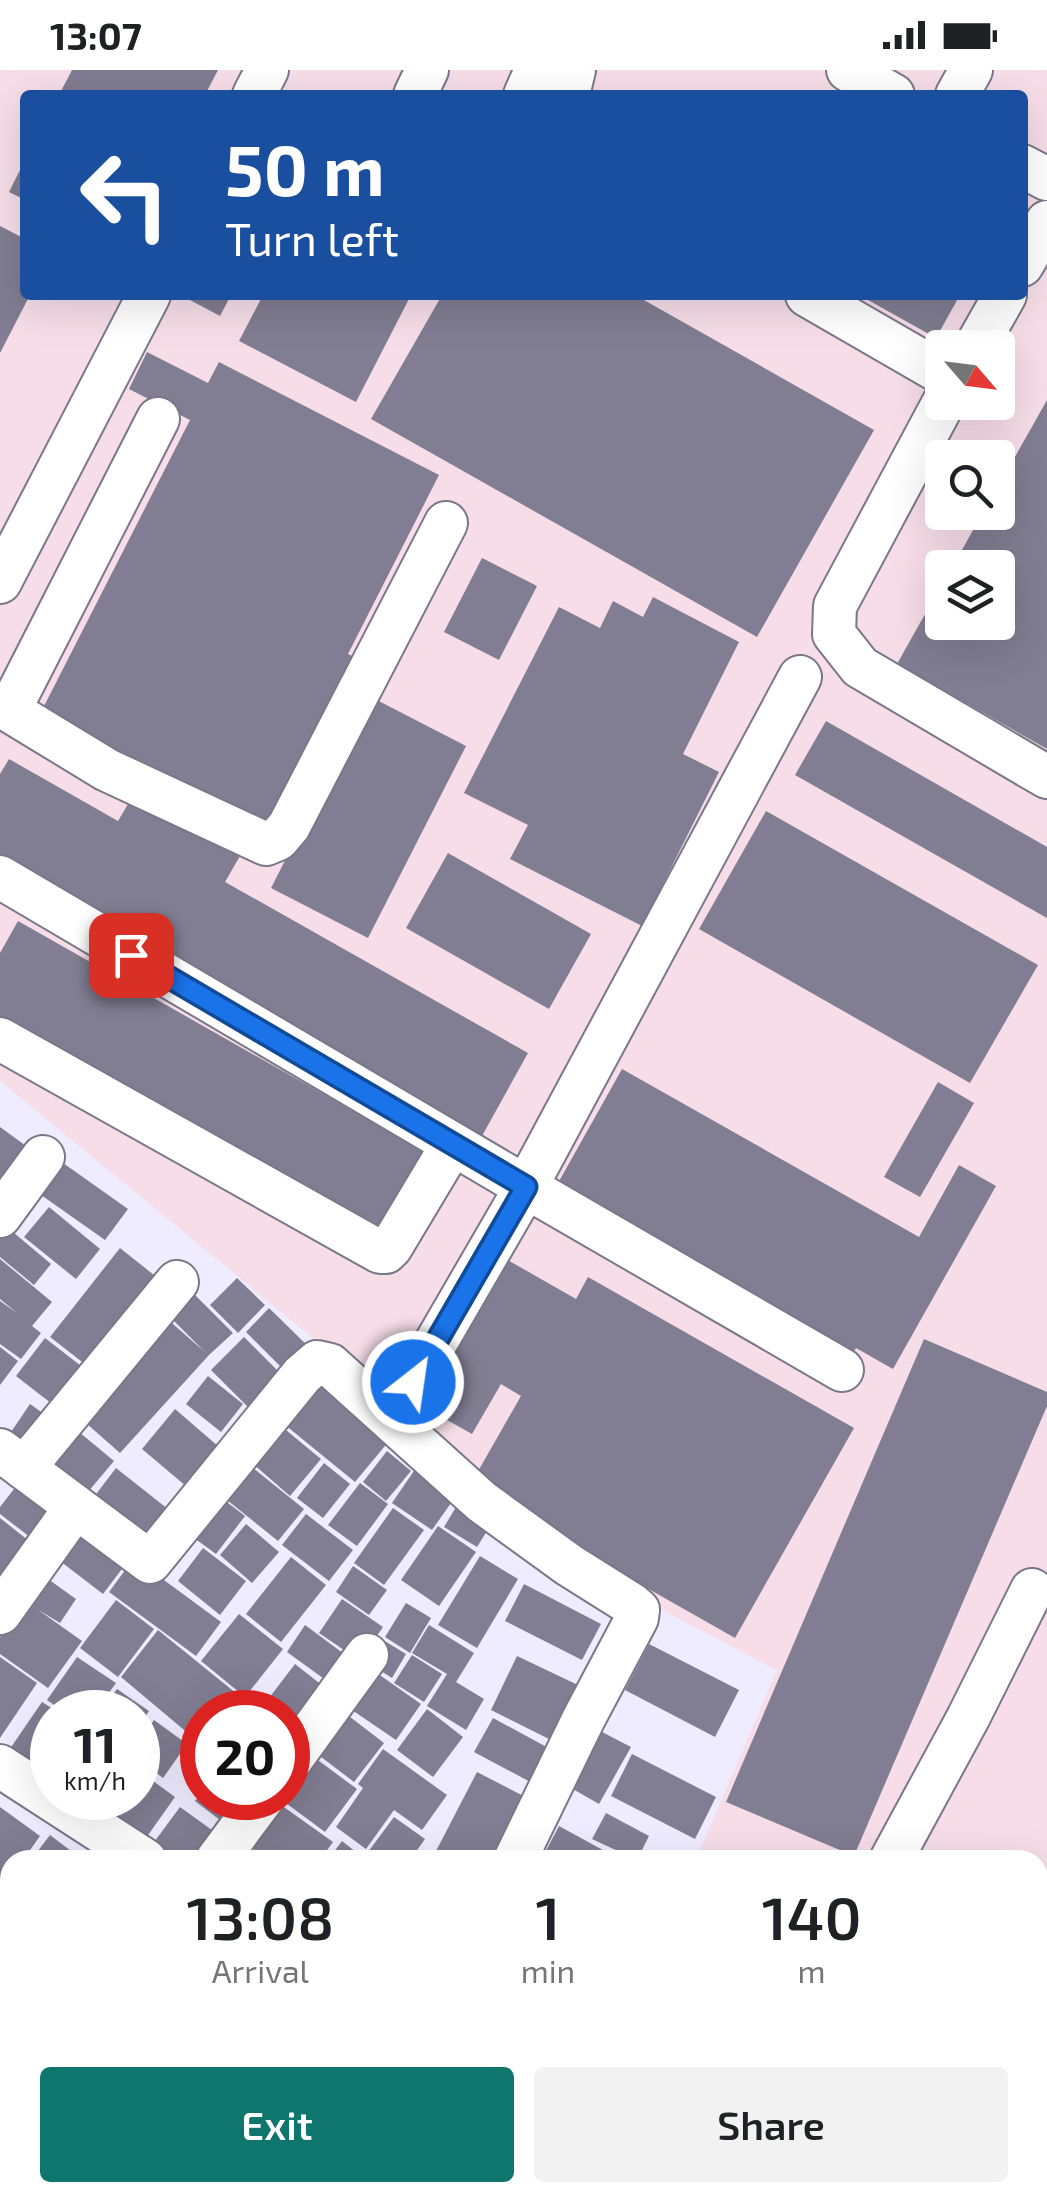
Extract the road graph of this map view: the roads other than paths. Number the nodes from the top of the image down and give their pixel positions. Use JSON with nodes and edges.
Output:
{"nodes":[{"id":1,"x":848,"y":70,"type":"edge"},
{"id":2,"x":885,"y":90,"type":"edge"},
{"id":3,"x":1047,"y":222,"type":"edge"},
{"id":4,"x":1028,"y":255,"type":"edge"},
{"id":5,"x":146,"y":300,"type":"edge"},
{"id":6,"x":817,"y":300,"type":"edge"},
{"id":7,"x":1002,"y":300,"type":"edge"},
{"id":8,"x":985,"y":330,"type":"edge"},
{"id":9,"x":925,"y":363,"type":"edge"},
{"id":10,"x":158,"y":419,"type":"dead end"},
{"id":11,"x":934,"y":420,"type":"edge"},
{"id":12,"x":446,"y":523,"type":"dead end"},
{"id":13,"x":4,"y":564,"type":"edge"},
{"id":14,"x":800,"y":677,"type":"dead end"},
{"id":15,"x":5,"y":707,"type":"edge"},
{"id":16,"x":1047,"y":777,"type":"edge"},
{"id":17,"x":1,"y":880,"type":"edge"},
{"id":18,"x":0,"y":1039,"type":"edge"},
{"id":19,"x":452,"y":1144,"type":"junction"},
{"id":20,"x":42,"y":1157,"type":"dead end"},
{"id":21,"x":526,"y":1187,"type":"junction"},
{"id":22,"x":0,"y":1216,"type":"edge"},
{"id":23,"x":177,"y":1282,"type":"dead end"},
{"id":24,"x":842,"y":1370,"type":"dead end"},
{"id":25,"x":413,"y":1382,"type":"dead end"},
{"id":26,"x":12,"y":1459,"type":"edge"},
{"id":27,"x":75,"y":1508,"type":"junction"},
{"id":28,"x":1042,"y":1584,"type":"edge"},
{"id":29,"x":0,"y":1614,"type":"edge"},
{"id":30,"x":366,"y":1655,"type":"dead end"},
{"id":31,"x":310,"y":1733,"type":"edge"},
{"id":32,"x":0,"y":1766,"type":"edge"},
{"id":33,"x":247,"y":1820,"type":"edge"},
{"id":34,"x":130,"y":1850,"type":"edge"},
{"id":35,"x":224,"y":1850,"type":"edge"},
{"id":36,"x":519,"y":1850,"type":"edge"},
{"id":37,"x":895,"y":1850,"type":"edge"}],
"edges":[{"from":1,"to":2,"type":"street"},
{"from":3,"to":4,"type":"street"},
{"from":5,"to":13,"type":"street"},
{"from":6,"to":9,"type":"street"},
{"from":7,"to":8,"type":"street"},
{"from":10,"to":15,"type":"street"},
{"from":11,"to":16,"type":"street"},
{"from":12,"to":15,"type":"street"},
{"from":14,"to":21,"type":"street"},
{"from":17,"to":19,"type":"street"},
{"from":18,"to":19,"type":"street"},
{"from":19,"to":21,"type":"street"},
{"from":20,"to":22,"type":"street"},
{"from":21,"to":24,"type":"street"},
{"from":21,"to":25,"type":"street"},
{"from":23,"to":26,"type":"street"},
{"from":26,"to":27,"type":"street"},
{"from":27,"to":29,"type":"street"},
{"from":27,"to":36,"type":"street"},
{"from":28,"to":37,"type":"street"},
{"from":30,"to":31,"type":"street"},
{"from":32,"to":34,"type":"street"},
{"from":33,"to":35,"type":"street"}]}
